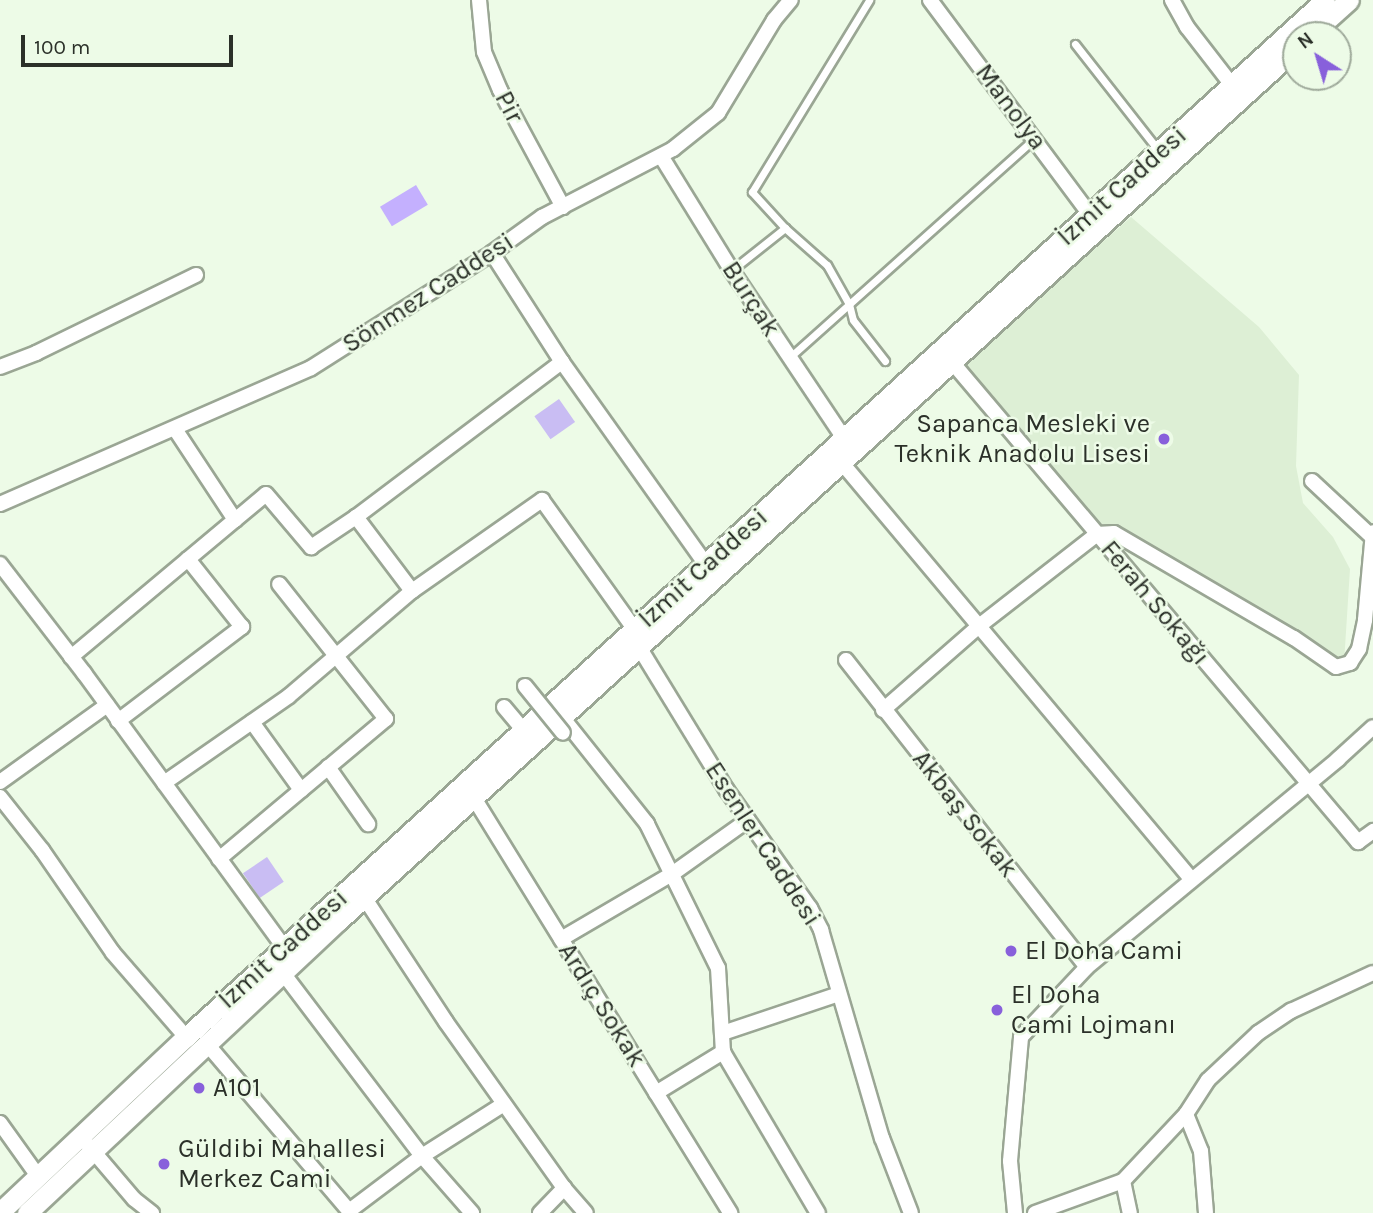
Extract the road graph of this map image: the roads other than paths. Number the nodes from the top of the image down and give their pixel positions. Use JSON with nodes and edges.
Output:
{"nodes":[{"id":1,"x":479,"y":0,"type":"edge"},
{"id":2,"x":791,"y":0,"type":"edge"},
{"id":3,"x":869,"y":0,"type":"edge"},
{"id":4,"x":930,"y":0,"type":"edge"},
{"id":5,"x":1172,"y":0,"type":"edge"},
{"id":6,"x":1325,"y":0,"type":"edge"},
{"id":7,"x":1349,"y":0,"type":"edge"},
{"id":8,"x":1326,"y":21,"type":"edge"},
{"id":9,"x":1074,"y":44,"type":"dead end"},
{"id":10,"x":1282,"y":61,"type":"edge"},
{"id":11,"x":1232,"y":85,"type":"junction"},
{"id":12,"x":1034,"y":139,"type":"junction"},
{"id":13,"x":1160,"y":151,"type":"junction"},
{"id":14,"x":661,"y":156,"type":"junction"},
{"id":15,"x":563,"y":207,"type":"junction"},
{"id":16,"x":1090,"y":215,"type":"junction"},
{"id":17,"x":785,"y":228,"type":"junction"},
{"id":18,"x":492,"y":253,"type":"junction"},
{"id":19,"x":732,"y":271,"type":"junction"},
{"id":20,"x":196,"y":275,"type":"dead end"},
{"id":21,"x":849,"y":304,"type":"junction"},
{"id":22,"x":789,"y":357,"type":"junction"},
{"id":23,"x":885,"y":361,"type":"dead end"},
{"id":24,"x":562,"y":362,"type":"junction"},
{"id":25,"x":952,"y":362,"type":"junction"},
{"id":26,"x":0,"y":367,"type":"edge"},
{"id":27,"x":176,"y":429,"type":"junction"},
{"id":28,"x":845,"y":440,"type":"junction"},
{"id":29,"x":842,"y":463,"type":"junction"},
{"id":30,"x":1312,"y":481,"type":"dead end"},
{"id":31,"x":0,"y":504,"type":"edge"},
{"id":32,"x":356,"y":517,"type":"junction"},
{"id":33,"x":234,"y":520,"type":"junction"},
{"id":34,"x":1097,"y":534,"type":"junction"},
{"id":35,"x":1372,"y":534,"type":"edge"},
{"id":36,"x":188,"y":559,"type":"junction"},
{"id":37,"x":0,"y":564,"type":"edge"},
{"id":38,"x":706,"y":565,"type":"junction"},
{"id":39,"x":279,"y":584,"type":"dead end"},
{"id":40,"x":412,"y":591,"type":"junction"},
{"id":41,"x":979,"y":626,"type":"junction"},
{"id":42,"x":637,"y":638,"type":"junction"},
{"id":43,"x":337,"y":655,"type":"junction"},
{"id":44,"x":71,"y":657,"type":"junction"},
{"id":45,"x":846,"y":660,"type":"dead end"},
{"id":46,"x":525,"y":687,"type":"dead end"},
{"id":47,"x":107,"y":705,"type":"junction"},
{"id":48,"x":504,"y":707,"type":"dead end"},
{"id":49,"x":883,"y":710,"type":"junction"},
{"id":50,"x":118,"y":720,"type":"junction"},
{"id":51,"x":252,"y":722,"type":"junction"},
{"id":52,"x":562,"y":725,"type":"junction"},
{"id":53,"x":1373,"y":727,"type":"edge"},
{"id":54,"x":524,"y":731,"type":"junction"},
{"id":55,"x":328,"y":767,"type":"junction"},
{"id":56,"x":0,"y":782,"type":"edge"},
{"id":57,"x":164,"y":783,"type":"junction"},
{"id":58,"x":1308,"y":784,"type":"junction"},
{"id":59,"x":301,"y":790,"type":"junction"},
{"id":60,"x":0,"y":797,"type":"edge"},
{"id":61,"x":474,"y":798,"type":"junction"},
{"id":62,"x":748,"y":820,"type":"junction"},
{"id":63,"x":368,"y":824,"type":"dead end"},
{"id":64,"x":1373,"y":831,"type":"edge"},
{"id":65,"x":219,"y":859,"type":"junction"},
{"id":66,"x":672,"y":874,"type":"junction"},
{"id":67,"x":1192,"y":880,"type":"junction"},
{"id":68,"x":364,"y":897,"type":"junction"},
{"id":69,"x":561,"y":939,"type":"junction"},
{"id":70,"x":285,"y":949,"type":"junction"},
{"id":71,"x":1087,"y":967,"type":"junction"},
{"id":72,"x":283,"y":973,"type":"junction"},
{"id":73,"x":1373,"y":974,"type":"edge"},
{"id":74,"x":839,"y":994,"type":"junction"},
{"id":75,"x":723,"y":1033,"type":"junction"},
{"id":76,"x":186,"y":1037,"type":"junction"},
{"id":77,"x":208,"y":1044,"type":"junction"},
{"id":78,"x":723,"y":1052,"type":"junction"},
{"id":79,"x":656,"y":1093,"type":"junction"},
{"id":80,"x":504,"y":1104,"type":"junction"},
{"id":81,"x":1186,"y":1114,"type":"junction"},
{"id":82,"x":0,"y":1124,"type":"edge"},
{"id":83,"x":87,"y":1143,"type":"junction"},
{"id":84,"x":422,"y":1156,"type":"junction"},
{"id":85,"x":38,"y":1176,"type":"junction"},
{"id":86,"x":1123,"y":1181,"type":"junction"},
{"id":87,"x":564,"y":1188,"type":"junction"},
{"id":88,"x":0,"y":1212,"type":"edge"},
{"id":89,"x":27,"y":1213,"type":"edge"},
{"id":90,"x":152,"y":1213,"type":"edge"},
{"id":91,"x":472,"y":1213,"type":"edge"},
{"id":92,"x":540,"y":1213,"type":"edge"},
{"id":93,"x":586,"y":1213,"type":"edge"},
{"id":94,"x":730,"y":1213,"type":"edge"},
{"id":95,"x":818,"y":1213,"type":"edge"},
{"id":96,"x":911,"y":1213,"type":"edge"},
{"id":97,"x":1015,"y":1213,"type":"edge"},
{"id":98,"x":1035,"y":1213,"type":"edge"},
{"id":99,"x":1130,"y":1213,"type":"edge"},
{"id":100,"x":1206,"y":1213,"type":"edge"}],
"edges":[{"from":1,"to":15,"type":"street","name":"Pir"},
{"from":2,"to":14,"type":"street","name":"Sönmez Caddesi"},
{"from":3,"to":17,"type":"lane"},
{"from":4,"to":12,"type":"street","name":"Manolya"},
{"from":5,"to":11,"type":"street"},
{"from":6,"to":11,"type":"main road","name":"İzmit Caddesi"},
{"from":7,"to":8,"type":"main road"},
{"from":9,"to":13,"type":"lane"},
{"from":10,"to":25,"type":"main road","name":"İzmit Caddesi"},
{"from":11,"to":13,"type":"main road","name":"İzmit Caddesi"},
{"from":12,"to":16,"type":"street","name":"Manolya"},
{"from":12,"to":21,"type":"lane"},
{"from":13,"to":16,"type":"main road","name":"İzmit Caddesi"},
{"from":14,"to":15,"type":"street","name":"Sönmez Caddesi"},
{"from":14,"to":19,"type":"street","name":"Burçak"},
{"from":15,"to":18,"type":"street","name":"Sönmez Caddesi"},
{"from":16,"to":28,"type":"main road","name":"İzmit Caddesi"},
{"from":17,"to":19,"type":"lane"},
{"from":17,"to":21,"type":"lane"},
{"from":18,"to":24,"type":"street"},
{"from":18,"to":27,"type":"street","name":"Sönmez Caddesi"},
{"from":19,"to":22,"type":"street","name":"Burçak"},
{"from":20,"to":26,"type":"street"},
{"from":21,"to":22,"type":"lane"},
{"from":21,"to":23,"type":"lane"},
{"from":22,"to":28,"type":"street","name":"Burçak"},
{"from":24,"to":32,"type":"street"},
{"from":24,"to":38,"type":"street"},
{"from":25,"to":29,"type":"main road","name":"İzmit Caddesi"},
{"from":25,"to":34,"type":"street","name":"Ferah Sokağı"},
{"from":27,"to":31,"type":"street","name":"Sönmez Caddesi"},
{"from":27,"to":33,"type":"street"},
{"from":28,"to":38,"type":"main road","name":"İzmit Caddesi"},
{"from":29,"to":41,"type":"street"},
{"from":29,"to":42,"type":"main road","name":"İzmit Caddesi"},
{"from":30,"to":35,"type":"street"},
{"from":32,"to":33,"type":"street"},
{"from":32,"to":40,"type":"street"},
{"from":33,"to":36,"type":"street"},
{"from":34,"to":35,"type":"street"},
{"from":34,"to":41,"type":"street"},
{"from":34,"to":58,"type":"street","name":"Ferah Sokağı"},
{"from":36,"to":44,"type":"street"},
{"from":36,"to":50,"type":"street"},
{"from":37,"to":44,"type":"street"},
{"from":38,"to":42,"type":"main road","name":"İzmit Caddesi"},
{"from":39,"to":43,"type":"street"},
{"from":40,"to":42,"type":"street","name":"Esenler Caddesi"},
{"from":40,"to":43,"type":"street"},
{"from":41,"to":49,"type":"street"},
{"from":41,"to":67,"type":"street"},
{"from":42,"to":52,"type":"main road","name":"İzmit Caddesi"},
{"from":42,"to":54,"type":"main road","name":"İzmit Caddesi"},
{"from":42,"to":62,"type":"street","name":"Esenler Caddesi"},
{"from":43,"to":51,"type":"street"},
{"from":43,"to":55,"type":"street"},
{"from":44,"to":47,"type":"street"},
{"from":45,"to":49,"type":"street","name":"Akbaş Sokak"},
{"from":46,"to":52,"type":"street","bridge":true},
{"from":47,"to":50,"type":"street"},
{"from":47,"to":56,"type":"street"},
{"from":48,"to":54,"type":"street"},
{"from":49,"to":71,"type":"street","name":"Akbaş Sokak"},
{"from":50,"to":57,"type":"street"},
{"from":51,"to":57,"type":"street"},
{"from":51,"to":59,"type":"street"},
{"from":52,"to":61,"type":"main road","name":"İzmit Caddesi"},
{"from":52,"to":66,"type":"street"},
{"from":53,"to":58,"type":"street"},
{"from":54,"to":70,"type":"main road","name":"İzmit Caddesi"},
{"from":55,"to":59,"type":"street"},
{"from":55,"to":63,"type":"street"},
{"from":57,"to":65,"type":"street"},
{"from":58,"to":64,"type":"street","name":"Ferah Sokağı"},
{"from":58,"to":67,"type":"street"},
{"from":59,"to":65,"type":"street"},
{"from":60,"to":76,"type":"street"},
{"from":61,"to":68,"type":"main road","name":"İzmit Caddesi"},
{"from":61,"to":69,"type":"street","name":"Ardıç Sokak"},
{"from":62,"to":66,"type":"street"},
{"from":62,"to":74,"type":"street","name":"Esenler Caddesi"},
{"from":65,"to":70,"type":"street"},
{"from":66,"to":69,"type":"street"},
{"from":66,"to":75,"type":"street"},
{"from":67,"to":71,"type":"street"},
{"from":68,"to":72,"type":"main road","name":"İzmit Caddesi"},
{"from":68,"to":80,"type":"street"},
{"from":69,"to":79,"type":"street","name":"Ardıç Sokak"},
{"from":70,"to":76,"type":"main road","name":"İzmit Caddesi"},
{"from":71,"to":97,"type":"street"},
{"from":72,"to":77,"type":"main road","name":"İzmit Caddesi"},
{"from":72,"to":84,"type":"street"},
{"from":73,"to":81,"type":"street"},
{"from":74,"to":75,"type":"street"},
{"from":74,"to":96,"type":"street","name":"Esenler Caddesi"},
{"from":75,"to":78,"type":"street"},
{"from":76,"to":83,"type":"main road","name":"İzmit Caddesi"},
{"from":77,"to":83,"type":"main road","name":"İzmit Caddesi"},
{"from":77,"to":84,"type":"street"},
{"from":78,"to":79,"type":"street"},
{"from":78,"to":95,"type":"street"},
{"from":79,"to":94,"type":"street","name":"Ardıç Sokak"},
{"from":80,"to":84,"type":"street"},
{"from":80,"to":87,"type":"street"},
{"from":81,"to":86,"type":"street"},
{"from":81,"to":100,"type":"street"},
{"from":82,"to":85,"type":"street"},
{"from":83,"to":85,"type":"main road"},
{"from":83,"to":89,"type":"main road"},
{"from":83,"to":90,"type":"street"},
{"from":84,"to":91,"type":"street"},
{"from":85,"to":88,"type":"main road"},
{"from":86,"to":98,"type":"street"},
{"from":86,"to":99,"type":"street"},
{"from":87,"to":92,"type":"street"},
{"from":87,"to":93,"type":"street"}]}
